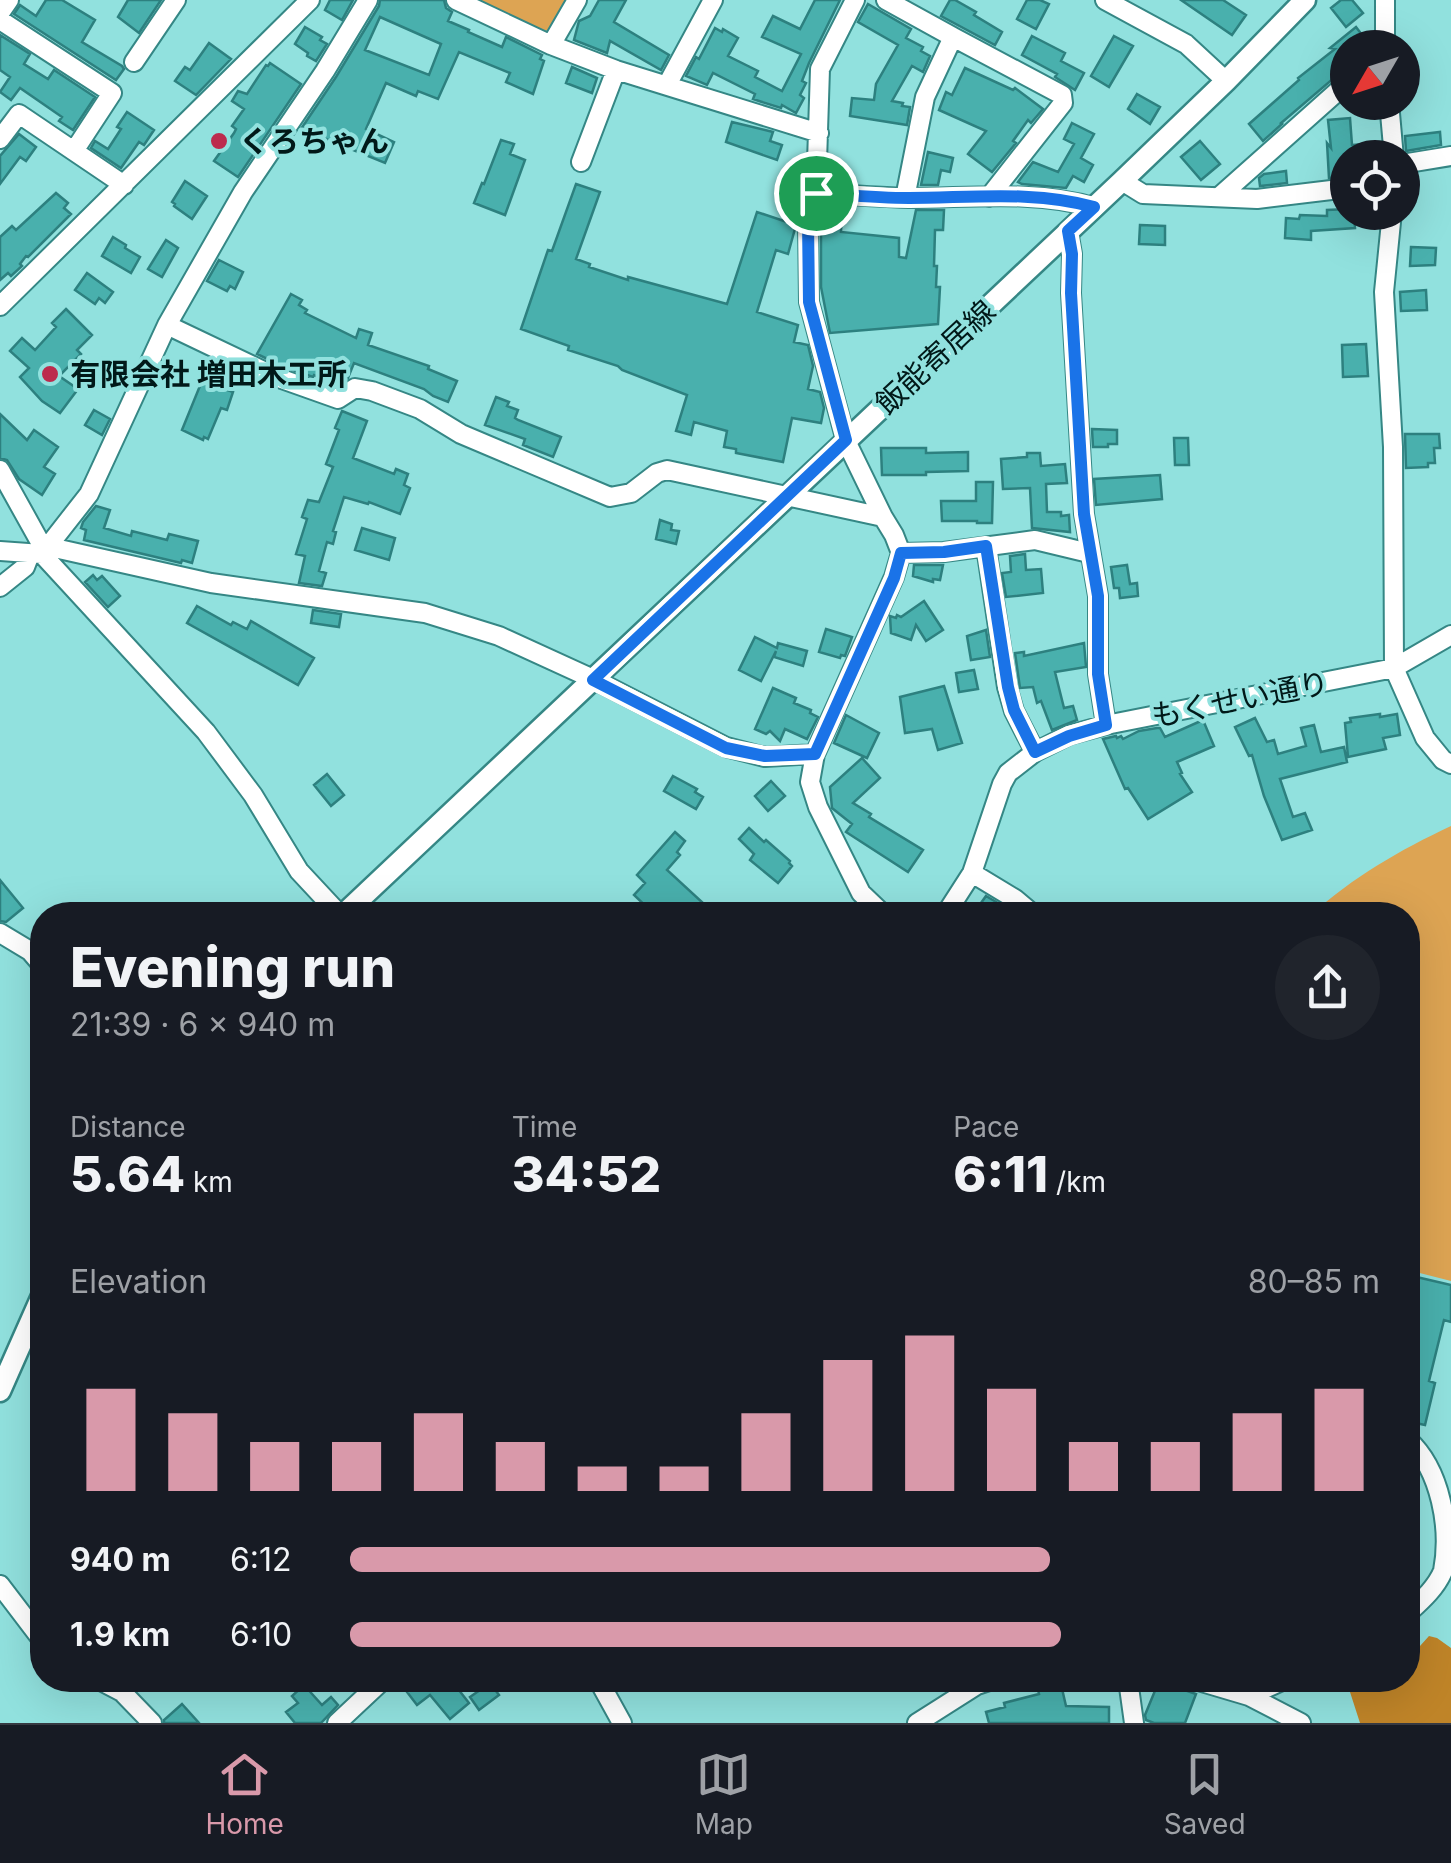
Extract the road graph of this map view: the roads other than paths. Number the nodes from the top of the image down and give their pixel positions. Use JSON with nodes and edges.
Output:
{"nodes":[{"id":1,"x":9,"y":0,"type":"edge"},
{"id":2,"x":176,"y":0,"type":"edge"},
{"id":3,"x":310,"y":0,"type":"edge"},
{"id":4,"x":368,"y":0,"type":"edge"},
{"id":5,"x":456,"y":0,"type":"edge"},
{"id":6,"x":577,"y":0,"type":"edge"},
{"id":7,"x":714,"y":0,"type":"edge"},
{"id":8,"x":856,"y":0,"type":"edge"},
{"id":9,"x":886,"y":0,"type":"edge"},
{"id":10,"x":1105,"y":0,"type":"edge"},
{"id":11,"x":1304,"y":0,"type":"edge"},
{"id":12,"x":1386,"y":0,"type":"edge"},
{"id":13,"x":0,"y":17,"type":"edge"},
{"id":14,"x":1385,"y":30,"type":"edge"},
{"id":15,"x":954,"y":37,"type":"junction"},
{"id":16,"x":551,"y":45,"type":"junction"},
{"id":17,"x":134,"y":62,"type":"dead end"},
{"id":18,"x":616,"y":70,"type":"junction"},
{"id":19,"x":1226,"y":81,"type":"junction"},
{"id":20,"x":668,"y":85,"type":"junction"},
{"id":21,"x":1330,"y":98,"type":"edge"},
{"id":22,"x":819,"y":133,"type":"junction"},
{"id":23,"x":0,"y":139,"type":"edge"},
{"id":24,"x":74,"y":151,"type":"junction"},
{"id":25,"x":1451,"y":156,"type":"edge"},
{"id":26,"x":1420,"y":161,"type":"edge"},
{"id":27,"x":581,"y":162,"type":"dead end"},
{"id":28,"x":1122,"y":181,"type":"junction"},
{"id":29,"x":124,"y":185,"type":"junction"},
{"id":30,"x":1330,"y":190,"type":"edge"},
{"id":31,"x":816,"y":193,"type":"junction"},
{"id":32,"x":990,"y":196,"type":"junction"},
{"id":33,"x":1220,"y":196,"type":"junction"},
{"id":34,"x":905,"y":198,"type":"junction"},
{"id":35,"x":1094,"y":207,"type":"junction"},
{"id":36,"x":1390,"y":230,"type":"edge"},
{"id":37,"x":1068,"y":231,"type":"junction"},
{"id":38,"x":0,"y":306,"type":"edge"},
{"id":39,"x":167,"y":325,"type":"junction"},
{"id":40,"x":846,"y":440,"type":"junction"},
{"id":41,"x":0,"y":470,"type":"edge"},
{"id":42,"x":785,"y":498,"type":"junction"},
{"id":43,"x":883,"y":517,"type":"junction"},
{"id":44,"x":986,"y":546,"type":"junction"},
{"id":45,"x":0,"y":551,"type":"edge"},
{"id":46,"x":40,"y":552,"type":"junction"},
{"id":47,"x":901,"y":553,"type":"junction"},
{"id":48,"x":1089,"y":553,"type":"junction"},
{"id":49,"x":0,"y":587,"type":"edge"},
{"id":50,"x":1451,"y":635,"type":"edge"},
{"id":51,"x":1394,"y":668,"type":"junction"},
{"id":52,"x":593,"y":680,"type":"junction"},
{"id":53,"x":1106,"y":725,"type":"junction"},
{"id":54,"x":1035,"y":752,"type":"junction"},
{"id":55,"x":815,"y":754,"type":"junction"},
{"id":56,"x":1451,"y":764,"type":"edge"},
{"id":57,"x":972,"y":873,"type":"junction"},
{"id":58,"x":329,"y":902,"type":"edge"},
{"id":59,"x":355,"y":902,"type":"edge"},
{"id":60,"x":870,"y":902,"type":"edge"},
{"id":61,"x":953,"y":902,"type":"edge"},
{"id":62,"x":1019,"y":902,"type":"edge"},
{"id":63,"x":0,"y":933,"type":"edge"},
{"id":64,"x":30,"y":951,"type":"edge"},
{"id":65,"x":30,"y":1323,"type":"edge"},
{"id":66,"x":0,"y":1391,"type":"edge"},
{"id":67,"x":1420,"y":1453,"type":"edge"},
{"id":68,"x":0,"y":1585,"type":"edge"},
{"id":69,"x":1420,"y":1602,"type":"edge"},
{"id":70,"x":30,"y":1624,"type":"edge"},
{"id":71,"x":122,"y":1692,"type":"edge"},
{"id":72,"x":370,"y":1692,"type":"edge"},
{"id":73,"x":604,"y":1692,"type":"edge"},
{"id":74,"x":966,"y":1692,"type":"edge"},
{"id":75,"x":1130,"y":1692,"type":"edge"},
{"id":76,"x":1236,"y":1692,"type":"edge"},
{"id":77,"x":1258,"y":1692,"type":"edge"},
{"id":78,"x":1249,"y":1696,"type":"junction"},
{"id":79,"x":152,"y":1723,"type":"edge"},
{"id":80,"x":336,"y":1723,"type":"edge"},
{"id":81,"x":622,"y":1723,"type":"edge"},
{"id":82,"x":916,"y":1723,"type":"edge"},
{"id":83,"x":1134,"y":1723,"type":"edge"},
{"id":84,"x":1301,"y":1723,"type":"edge"}],
"edges":[{"from":1,"to":13,"type":"street"},
{"from":2,"to":17,"type":"street"},
{"from":3,"to":29,"type":"street"},
{"from":4,"to":39,"type":"street"},
{"from":5,"to":16,"type":"street"},
{"from":6,"to":16,"type":"street"},
{"from":7,"to":20,"type":"street"},
{"from":8,"to":22,"type":"street"},
{"from":9,"to":15,"type":"street"},
{"from":10,"to":19,"type":"street"},
{"from":11,"to":19,"type":"main road","name":"飯能寄居線"},
{"from":12,"to":14,"type":"street"},
{"from":13,"to":24,"type":"street"},
{"from":15,"to":32,"type":"street"},
{"from":15,"to":34,"type":"street"},
{"from":16,"to":18,"type":"street"},
{"from":18,"to":20,"type":"street"},
{"from":18,"to":27,"type":"street"},
{"from":19,"to":28,"type":"main road","name":"飯能寄居線"},
{"from":20,"to":22,"type":"street"},
{"from":21,"to":33,"type":"street"},
{"from":22,"to":31,"type":"street"},
{"from":23,"to":24,"type":"street"},
{"from":24,"to":29,"type":"street"},
{"from":25,"to":26,"type":"street"},
{"from":28,"to":33,"type":"street"},
{"from":28,"to":35,"type":"main road","name":"飯能寄居線"},
{"from":29,"to":38,"type":"street"},
{"from":30,"to":33,"type":"street"},
{"from":31,"to":34,"type":"street"},
{"from":31,"to":40,"type":"street"},
{"from":32,"to":34,"type":"street"},
{"from":32,"to":35,"type":"street"},
{"from":35,"to":37,"type":"main road","name":"飯能寄居線"},
{"from":36,"to":51,"type":"street"},
{"from":37,"to":40,"type":"main road","name":"飯能寄居線"},
{"from":37,"to":48,"type":"street"},
{"from":39,"to":42,"type":"street"},
{"from":39,"to":46,"type":"street"},
{"from":40,"to":42,"type":"main road","name":"飯能寄居線"},
{"from":40,"to":43,"type":"street"},
{"from":41,"to":46,"type":"street"},
{"from":42,"to":43,"type":"street"},
{"from":42,"to":52,"type":"main road","name":"飯能寄居線"},
{"from":43,"to":47,"type":"street"},
{"from":44,"to":47,"type":"street"},
{"from":44,"to":48,"type":"street"},
{"from":44,"to":54,"type":"street"},
{"from":45,"to":46,"type":"street"},
{"from":46,"to":49,"type":"street"},
{"from":46,"to":52,"type":"street"},
{"from":46,"to":58,"type":"street"},
{"from":47,"to":55,"type":"street"},
{"from":48,"to":53,"type":"street"},
{"from":50,"to":51,"type":"street","name":"もくせい通り"},
{"from":51,"to":53,"type":"street","name":"もくせい通り"},
{"from":51,"to":56,"type":"street"},
{"from":52,"to":55,"type":"street"},
{"from":52,"to":59,"type":"main road","name":"飯能寄居線"},
{"from":53,"to":54,"type":"street","name":"もくせい通り"},
{"from":54,"to":57,"type":"street","name":"もくせい通り"},
{"from":55,"to":60,"type":"street"},
{"from":57,"to":61,"type":"street","name":"もくせい通り"},
{"from":57,"to":62,"type":"street"},
{"from":63,"to":64,"type":"street"},
{"from":65,"to":66,"type":"main road"},
{"from":67,"to":69,"type":"street"},
{"from":68,"to":70,"type":"street"},
{"from":71,"to":79,"type":"street"},
{"from":72,"to":80,"type":"street"},
{"from":73,"to":81,"type":"street"},
{"from":74,"to":82,"type":"street"},
{"from":75,"to":83,"type":"street"},
{"from":76,"to":78,"type":"street"},
{"from":77,"to":78,"type":"street"},
{"from":78,"to":84,"type":"street"}]}
